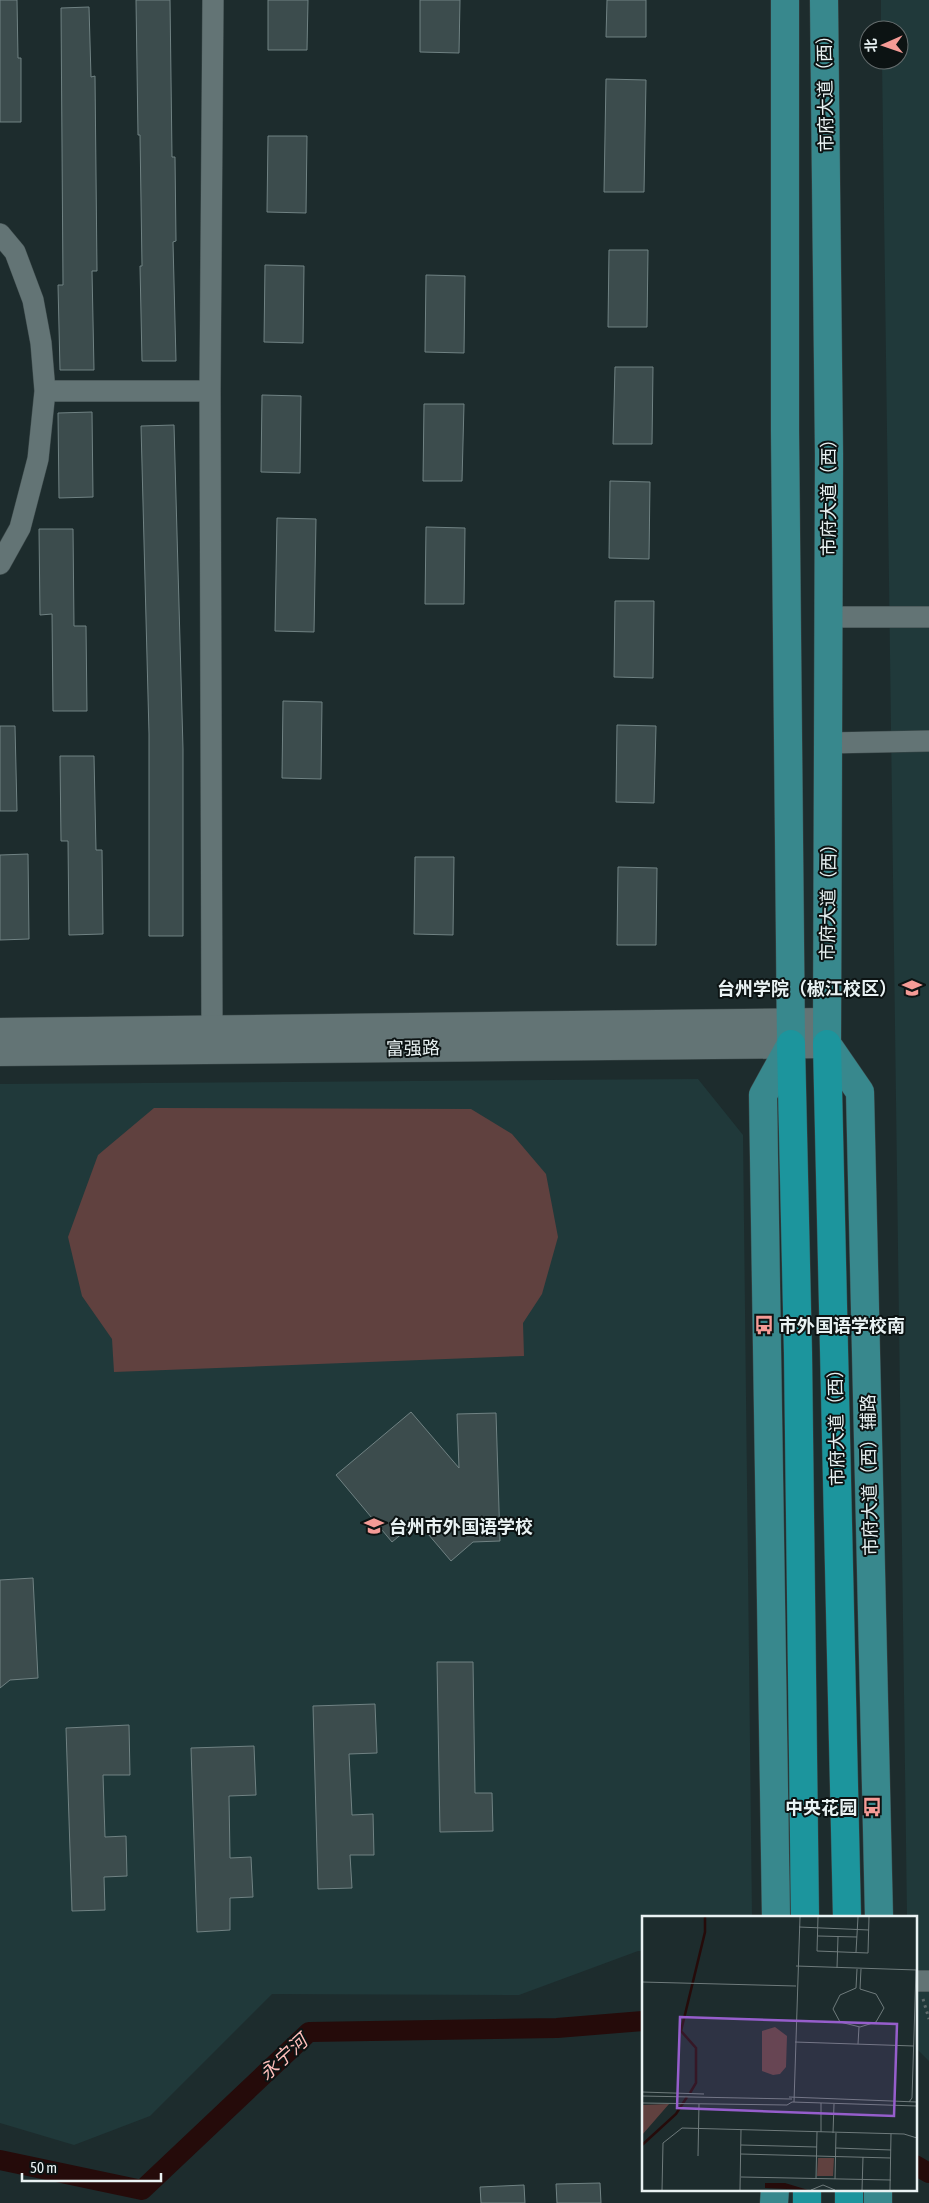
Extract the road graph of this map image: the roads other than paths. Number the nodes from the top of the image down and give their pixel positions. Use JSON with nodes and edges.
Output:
{"nodes":[{"id":1,"x":212,"y":0,"type":"edge"},
{"id":2,"x":784,"y":0,"type":"edge"},
{"id":3,"x":824,"y":0,"type":"edge"},
{"id":4,"x":0,"y":234,"type":"edge"},
{"id":5,"x":45,"y":391,"type":"junction"},
{"id":6,"x":210,"y":391,"type":"junction"},
{"id":7,"x":0,"y":564,"type":"edge"},
{"id":8,"x":929,"y":616,"type":"edge"},
{"id":9,"x":829,"y":617,"type":"junction"},
{"id":10,"x":929,"y":741,"type":"edge"},
{"id":11,"x":828,"y":743,"type":"junction"},
{"id":12,"x":212,"y":1031,"type":"junction"},
{"id":13,"x":0,"y":1032,"type":"edge"},
{"id":14,"x":791,"y":1033,"type":"junction"},
{"id":15,"x":827,"y":1033,"type":"junction"},
{"id":16,"x":0,"y":1052,"type":"edge"},
{"id":17,"x":776,"y":1916,"type":"edge"},
{"id":18,"x":805,"y":1916,"type":"edge"},
{"id":19,"x":847,"y":1916,"type":"edge"},
{"id":20,"x":879,"y":1916,"type":"edge"},
{"id":21,"x":916,"y":1981,"type":"edge"},
{"id":22,"x":929,"y":1981,"type":"edge"},
{"id":23,"x":775,"y":2190,"type":"edge"},
{"id":24,"x":849,"y":2190,"type":"edge"},
{"id":25,"x":878,"y":2190,"type":"edge"},
{"id":26,"x":774,"y":2203,"type":"edge"},
{"id":27,"x":849,"y":2203,"type":"edge"},
{"id":28,"x":878,"y":2203,"type":"edge"}],
"edges":[{"from":1,"to":6,"type":"street"},
{"from":2,"to":14,"type":"main road","name":"市府大道（西）"},
{"from":3,"to":9,"type":"main road","name":"市府大道（西）"},
{"from":4,"to":5,"type":"street"},
{"from":5,"to":6,"type":"street"},
{"from":5,"to":7,"type":"street"},
{"from":6,"to":12,"type":"street"},
{"from":8,"to":9,"type":"street"},
{"from":9,"to":11,"type":"main road","name":"市府大道（西）"},
{"from":10,"to":11,"type":"street"},
{"from":11,"to":15,"type":"main road","name":"市府大道（西）"},
{"from":12,"to":13,"type":"main road","name":"富强路"},
{"from":12,"to":14,"type":"main road","name":"富强路"},
{"from":14,"to":15,"type":"main road","name":"富强路"},
{"from":14,"to":16,"type":"main road","name":"富强路"},
{"from":14,"to":17,"type":"main road"},
{"from":14,"to":18,"type":"highway","name":"市府大道（西）"},
{"from":15,"to":19,"type":"highway","name":"市府大道（西）"},
{"from":15,"to":20,"type":"main road","name":"市府大道（西）辅路"},
{"from":21,"to":22,"type":"street"},
{"from":23,"to":26,"type":"main road"},
{"from":24,"to":27,"type":"highway"},
{"from":25,"to":28,"type":"main road"}]}
